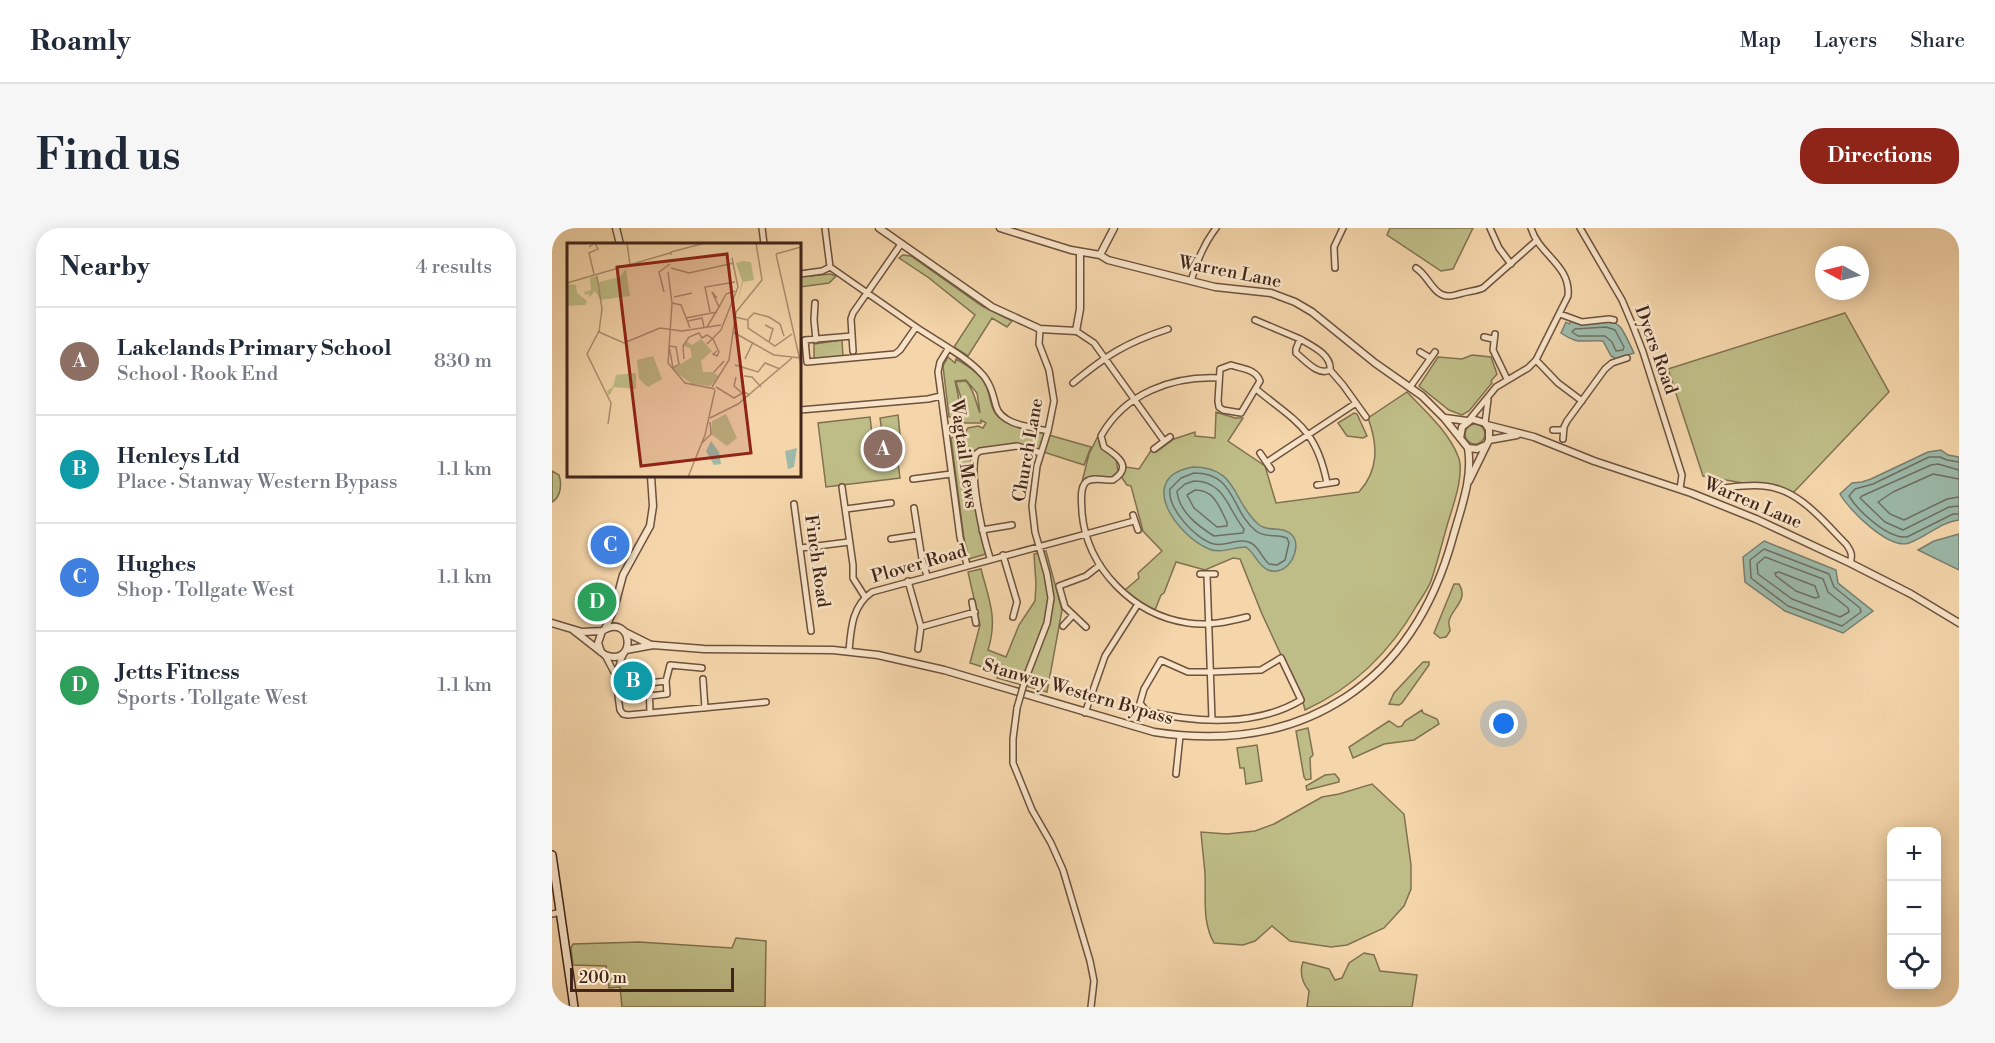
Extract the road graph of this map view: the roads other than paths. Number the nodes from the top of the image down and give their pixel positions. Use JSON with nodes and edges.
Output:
{"nodes":[{"id":1,"x":616,"y":228,"type":"edge"},
{"id":2,"x":762,"y":228,"type":"edge"},
{"id":3,"x":825,"y":228,"type":"edge"},
{"id":4,"x":879,"y":228,"type":"edge"},
{"id":5,"x":1000,"y":228,"type":"edge"},
{"id":6,"x":1114,"y":228,"type":"edge"},
{"id":7,"x":1216,"y":228,"type":"edge"},
{"id":8,"x":1343,"y":228,"type":"edge"},
{"id":9,"x":1490,"y":228,"type":"edge"},
{"id":10,"x":1531,"y":228,"type":"edge"},
{"id":11,"x":1580,"y":228,"type":"edge"},
{"id":12,"x":1536,"y":241,"type":"junction"},
{"id":13,"x":620,"y":243,"type":"edge"},
{"id":14,"x":764,"y":243,"type":"edge"},
{"id":15,"x":901,"y":244,"type":"junction"},
{"id":16,"x":1080,"y":253,"type":"junction"},
{"id":17,"x":1100,"y":255,"type":"junction"},
{"id":18,"x":1341,"y":258,"type":"dead end"},
{"id":19,"x":1334,"y":259,"type":"junction"},
{"id":20,"x":1511,"y":264,"type":"junction"},
{"id":21,"x":830,"y":267,"type":"junction"},
{"id":22,"x":1335,"y":268,"type":"dead end"},
{"id":23,"x":1416,"y":268,"type":"dead end"},
{"id":24,"x":801,"y":274,"type":"edge"},
{"id":25,"x":1191,"y":281,"type":"junction"},
{"id":26,"x":868,"y":293,"type":"junction"},
{"id":27,"x":815,"y":303,"type":"dead end"},
{"id":28,"x":1560,"y":314,"type":"junction"},
{"id":29,"x":1255,"y":320,"type":"dead end"},
{"id":30,"x":1614,"y":320,"type":"dead end"},
{"id":31,"x":916,"y":327,"type":"junction"},
{"id":32,"x":1040,"y":329,"type":"junction"},
{"id":33,"x":1168,"y":329,"type":"dead end"},
{"id":34,"x":1076,"y":331,"type":"junction"},
{"id":35,"x":852,"y":336,"type":"junction"},
{"id":36,"x":1484,"y":337,"type":"dead end"},
{"id":37,"x":1300,"y":339,"type":"junction"},
{"id":38,"x":816,"y":340,"type":"junction"},
{"id":39,"x":948,"y":349,"type":"junction"},
{"id":40,"x":854,"y":351,"type":"dead end"},
{"id":41,"x":1420,"y":352,"type":"dead end"},
{"id":42,"x":1436,"y":352,"type":"dead end"},
{"id":43,"x":1104,"y":357,"type":"junction"},
{"id":44,"x":1430,"y":358,"type":"junction"},
{"id":45,"x":1627,"y":358,"type":"dead end"},
{"id":46,"x":1536,"y":360,"type":"junction"},
{"id":47,"x":1330,"y":370,"type":"junction"},
{"id":48,"x":1219,"y":378,"type":"junction"},
{"id":49,"x":1507,"y":379,"type":"junction"},
{"id":50,"x":1073,"y":383,"type":"dead end"},
{"id":51,"x":1410,"y":387,"type":"junction"},
{"id":52,"x":1256,"y":389,"type":"junction"},
{"id":53,"x":941,"y":396,"type":"junction"},
{"id":54,"x":1488,"y":398,"type":"junction"},
{"id":55,"x":1134,"y":400,"type":"junction"},
{"id":56,"x":1582,"y":401,"type":"junction"},
{"id":57,"x":1356,"y":403,"type":"junction"},
{"id":58,"x":801,"y":410,"type":"edge"},
{"id":59,"x":1366,"y":417,"type":"dead end"},
{"id":60,"x":1444,"y":418,"type":"junction"},
{"id":61,"x":1468,"y":421,"type":"junction"},
{"id":62,"x":1486,"y":424,"type":"junction"},
{"id":63,"x":1553,"y":429,"type":"dead end"},
{"id":64,"x":1563,"y":430,"type":"junction"},
{"id":65,"x":1048,"y":431,"type":"junction"},
{"id":66,"x":1309,"y":435,"type":"junction"},
{"id":67,"x":1524,"y":435,"type":"junction"},
{"id":68,"x":1170,"y":437,"type":"dead end"},
{"id":69,"x":1460,"y":438,"type":"junction"},
{"id":70,"x":1563,"y":439,"type":"dead end"},
{"id":71,"x":1164,"y":441,"type":"junction"},
{"id":72,"x":1488,"y":442,"type":"junction"},
{"id":73,"x":1467,"y":448,"type":"junction"},
{"id":74,"x":1154,"y":449,"type":"dead end"},
{"id":75,"x":1041,"y":453,"type":"junction"},
{"id":76,"x":1260,"y":453,"type":"dead end"},
{"id":77,"x":1268,"y":462,"type":"junction"},
{"id":78,"x":1271,"y":469,"type":"dead end"},
{"id":79,"x":951,"y":474,"type":"junction"},
{"id":80,"x":651,"y":477,"type":"edge"},
{"id":81,"x":913,"y":479,"type":"dead end"},
{"id":82,"x":1336,"y":482,"type":"dead end"},
{"id":83,"x":1327,"y":483,"type":"junction"},
{"id":84,"x":1468,"y":484,"type":"junction"},
{"id":85,"x":1317,"y":485,"type":"dead end"},
{"id":86,"x":842,"y":487,"type":"dead end"},
{"id":87,"x":1680,"y":489,"type":"junction"},
{"id":88,"x":1712,"y":489,"type":"dead end"},
{"id":89,"x":891,"y":503,"type":"dead end"},
{"id":90,"x":794,"y":504,"type":"dead end"},
{"id":91,"x":914,"y":508,"type":"dead end"},
{"id":92,"x":846,"y":509,"type":"junction"},
{"id":93,"x":1012,"y":525,"type":"dead end"},
{"id":94,"x":1138,"y":530,"type":"dead end"},
{"id":95,"x":982,"y":531,"type":"junction"},
{"id":96,"x":1086,"y":533,"type":"junction"},
{"id":97,"x":918,"y":535,"type":"junction"},
{"id":98,"x":891,"y":539,"type":"dead end"},
{"id":99,"x":849,"y":542,"type":"junction"},
{"id":100,"x":1039,"y":546,"type":"junction"},
{"id":101,"x":801,"y":548,"type":"junction"},
{"id":102,"x":1003,"y":555,"type":"junction"},
{"id":103,"x":990,"y":558,"type":"junction"},
{"id":104,"x":1850,"y":563,"type":"junction"},
{"id":105,"x":967,"y":565,"type":"junction"},
{"id":106,"x":1100,"y":565,"type":"junction"},
{"id":107,"x":1200,"y":574,"type":"dead end"},
{"id":108,"x":1215,"y":574,"type":"dead end"},
{"id":109,"x":1207,"y":575,"type":"junction"},
{"id":110,"x":927,"y":576,"type":"junction"},
{"id":111,"x":908,"y":581,"type":"junction"},
{"id":112,"x":865,"y":597,"type":"junction"},
{"id":113,"x":972,"y":602,"type":"dead end"},
{"id":114,"x":1138,"y":604,"type":"junction"},
{"id":115,"x":614,"y":609,"type":"junction"},
{"id":116,"x":975,"y":612,"type":"junction"},
{"id":117,"x":1073,"y":615,"type":"junction"},
{"id":118,"x":1013,"y":617,"type":"dead end"},
{"id":119,"x":1247,"y":617,"type":"dead end"},
{"id":120,"x":552,"y":623,"type":"edge"},
{"id":121,"x":976,"y":623,"type":"dead end"},
{"id":122,"x":1959,"y":623,"type":"edge"},
{"id":123,"x":1209,"y":624,"type":"junction"},
{"id":124,"x":1063,"y":626,"type":"dead end"},
{"id":125,"x":921,"y":627,"type":"junction"},
{"id":126,"x":1086,"y":627,"type":"dead end"},
{"id":127,"x":573,"y":630,"type":"junction"},
{"id":128,"x":604,"y":630,"type":"junction"},
{"id":129,"x":623,"y":631,"type":"junction"},
{"id":130,"x":811,"y":631,"type":"dead end"},
{"id":131,"x":653,"y":645,"type":"junction"},
{"id":132,"x":918,"y":649,"type":"dead end"},
{"id":133,"x":625,"y":651,"type":"junction"},
{"id":134,"x":849,"y":651,"type":"junction"},
{"id":135,"x":603,"y":653,"type":"junction"},
{"id":136,"x":702,"y":668,"type":"dead end"},
{"id":137,"x":1211,"y":672,"type":"junction"},
{"id":138,"x":616,"y":677,"type":"junction"},
{"id":139,"x":703,"y":679,"type":"dead end"},
{"id":140,"x":666,"y":681,"type":"junction"},
{"id":141,"x":649,"y":696,"type":"junction"},
{"id":142,"x":766,"y":702,"type":"dead end"},
{"id":143,"x":705,"y":708,"type":"junction"},
{"id":144,"x":650,"y":713,"type":"junction"},
{"id":145,"x":1085,"y":713,"type":"junction"},
{"id":146,"x":1212,"y":720,"type":"junction"},
{"id":147,"x":1180,"y":736,"type":"junction"},
{"id":148,"x":1176,"y":774,"type":"dead end"},
{"id":149,"x":552,"y":855,"type":"edge"},
{"id":150,"x":561,"y":912,"type":"junction"},
{"id":151,"x":552,"y":914,"type":"edge"},
{"id":152,"x":574,"y":1007,"type":"edge"},
{"id":153,"x":1091,"y":1007,"type":"edge"}],
"edges":[{"from":1,"to":13,"type":"street"},
{"from":2,"to":14,"type":"street"},
{"from":3,"to":21,"type":"street"},
{"from":4,"to":15,"type":"street"},
{"from":5,"to":16,"type":"street","name":"Warren Lane"},
{"from":6,"to":17,"type":"street"},
{"from":7,"to":25,"type":"street"},
{"from":8,"to":19,"type":"street"},
{"from":9,"to":20,"type":"street"},
{"from":10,"to":12,"type":"street"},
{"from":11,"to":87,"type":"street","name":"Dyers Road"},
{"from":12,"to":20,"type":"street"},
{"from":12,"to":28,"type":"street"},
{"from":15,"to":26,"type":"street"},
{"from":15,"to":32,"type":"street"},
{"from":16,"to":17,"type":"street","name":"Warren Lane"},
{"from":16,"to":34,"type":"street"},
{"from":17,"to":25,"type":"street","name":"Warren Lane"},
{"from":18,"to":19,"type":"street"},
{"from":19,"to":22,"type":"street"},
{"from":20,"to":23,"type":"street"},
{"from":21,"to":24,"type":"street"},
{"from":21,"to":26,"type":"street"},
{"from":25,"to":51,"type":"street","name":"Warren Lane"},
{"from":26,"to":31,"type":"street"},
{"from":26,"to":35,"type":"street"},
{"from":27,"to":38,"type":"street"},
{"from":28,"to":30,"type":"street"},
{"from":28,"to":46,"type":"street"},
{"from":29,"to":37,"type":"street"},
{"from":31,"to":38,"type":"street"},
{"from":31,"to":39,"type":"street"},
{"from":32,"to":34,"type":"street"},
{"from":32,"to":65,"type":"street","name":"Church Lane"},
{"from":33,"to":43,"type":"street"},
{"from":34,"to":43,"type":"street"},
{"from":35,"to":38,"type":"street"},
{"from":35,"to":40,"type":"street"},
{"from":36,"to":49,"type":"street"},
{"from":37,"to":47,"type":"street"},
{"from":37,"to":47,"type":"street"},
{"from":39,"to":53,"type":"street","name":"Wagtail Mews"},
{"from":39,"to":65,"type":"street"},
{"from":41,"to":44,"type":"street"},
{"from":42,"to":44,"type":"street"},
{"from":43,"to":50,"type":"street"},
{"from":43,"to":55,"type":"street"},
{"from":44,"to":51,"type":"street"},
{"from":45,"to":56,"type":"street"},
{"from":46,"to":49,"type":"street"},
{"from":46,"to":56,"type":"street"},
{"from":47,"to":57,"type":"street"},
{"from":48,"to":52,"type":"street"},
{"from":48,"to":52,"type":"street"},
{"from":48,"to":55,"type":"street"},
{"from":49,"to":54,"type":"street"},
{"from":51,"to":60,"type":"street","name":"Warren Lane"},
{"from":52,"to":66,"type":"street"},
{"from":53,"to":58,"type":"street"},
{"from":53,"to":79,"type":"street","name":"Wagtail Mews"},
{"from":54,"to":61,"type":"street"},
{"from":54,"to":62,"type":"street"},
{"from":55,"to":71,"type":"street"},
{"from":55,"to":96,"type":"street"},
{"from":56,"to":64,"type":"street"},
{"from":57,"to":59,"type":"street"},
{"from":57,"to":66,"type":"street"},
{"from":60,"to":61,"type":"street","name":"Warren Lane"},
{"from":60,"to":69,"type":"street","name":"Warren Lane"},
{"from":61,"to":62,"type":"street","name":"Warren Lane"},
{"from":61,"to":69,"type":"street"},
{"from":62,"to":67,"type":"street","name":"Warren Lane"},
{"from":62,"to":72,"type":"street"},
{"from":63,"to":64,"type":"street"},
{"from":64,"to":70,"type":"street"},
{"from":65,"to":75,"type":"street","name":"Church Lane"},
{"from":66,"to":77,"type":"street"},
{"from":66,"to":83,"type":"street"},
{"from":67,"to":72,"type":"street","name":"Warren Lane"},
{"from":67,"to":87,"type":"street","name":"Warren Lane"},
{"from":68,"to":71,"type":"street"},
{"from":69,"to":73,"type":"street","name":"Warren Lane"},
{"from":71,"to":74,"type":"street"},
{"from":72,"to":73,"type":"street","name":"Warren Lane"},
{"from":72,"to":84,"type":"street","name":"Stanway Western Bypass"},
{"from":73,"to":84,"type":"street","name":"Stanway Western Bypass"},
{"from":75,"to":95,"type":"street"},
{"from":75,"to":100,"type":"street","name":"Church Lane"},
{"from":76,"to":77,"type":"street"},
{"from":77,"to":78,"type":"street"},
{"from":79,"to":81,"type":"street"},
{"from":79,"to":105,"type":"street","name":"Wagtail Mews"},
{"from":80,"to":115,"type":"street"},
{"from":82,"to":83,"type":"street"},
{"from":83,"to":85,"type":"street"},
{"from":84,"to":147,"type":"street","name":"Stanway Western Bypass"},
{"from":86,"to":92,"type":"street"},
{"from":87,"to":104,"type":"street","name":"Warren Lane"},
{"from":88,"to":104,"type":"street"},
{"from":89,"to":92,"type":"street"},
{"from":90,"to":101,"type":"street","name":"Finch Road"},
{"from":91,"to":97,"type":"street"},
{"from":92,"to":99,"type":"street"},
{"from":93,"to":95,"type":"street"},
{"from":94,"to":96,"type":"street","name":"Plover Road"},
{"from":95,"to":103,"type":"street"},
{"from":96,"to":100,"type":"street","name":"Plover Road"},
{"from":96,"to":106,"type":"street"},
{"from":97,"to":98,"type":"street"},
{"from":97,"to":110,"type":"street"},
{"from":99,"to":101,"type":"street"},
{"from":99,"to":112,"type":"street"},
{"from":100,"to":102,"type":"street","name":"Plover Road"},
{"from":100,"to":153,"type":"street","name":"Church Lane","bridge":true},
{"from":101,"to":130,"type":"street","name":"Finch Road"},
{"from":102,"to":103,"type":"street","name":"Plover Road"},
{"from":102,"to":118,"type":"street"},
{"from":103,"to":105,"type":"street","name":"Plover Road"},
{"from":104,"to":122,"type":"street","name":"Warren Lane"},
{"from":105,"to":110,"type":"street","name":"Plover Road"},
{"from":106,"to":114,"type":"street"},
{"from":106,"to":117,"type":"street"},
{"from":107,"to":109,"type":"street"},
{"from":108,"to":109,"type":"street"},
{"from":109,"to":123,"type":"street"},
{"from":110,"to":111,"type":"street","name":"Plover Road"},
{"from":111,"to":112,"type":"street","name":"Plover Road"},
{"from":111,"to":125,"type":"street"},
{"from":112,"to":134,"type":"street","name":"Plover Road"},
{"from":113,"to":116,"type":"street"},
{"from":114,"to":123,"type":"street"},
{"from":114,"to":145,"type":"street"},
{"from":115,"to":128,"type":"street"},
{"from":115,"to":129,"type":"street"},
{"from":116,"to":121,"type":"street"},
{"from":116,"to":125,"type":"street"},
{"from":117,"to":124,"type":"street"},
{"from":117,"to":126,"type":"street"},
{"from":119,"to":123,"type":"street"},
{"from":120,"to":127,"type":"street"},
{"from":123,"to":137,"type":"street"},
{"from":125,"to":132,"type":"street"},
{"from":127,"to":128,"type":"street"},
{"from":127,"to":135,"type":"street"},
{"from":128,"to":129,"type":"street"},
{"from":128,"to":135,"type":"street"},
{"from":129,"to":131,"type":"street","name":"Stanway Western Bypass"},
{"from":129,"to":133,"type":"street"},
{"from":131,"to":133,"type":"street","name":"Stanway Western Bypass"},
{"from":131,"to":134,"type":"street","name":"Stanway Western Bypass"},
{"from":133,"to":135,"type":"street"},
{"from":133,"to":138,"type":"street"},
{"from":134,"to":145,"type":"street","name":"Stanway Western Bypass"},
{"from":135,"to":138,"type":"street"},
{"from":136,"to":140,"type":"street"},
{"from":137,"to":146,"type":"street"},
{"from":137,"to":146,"type":"street"},
{"from":137,"to":146,"type":"street"},
{"from":138,"to":144,"type":"street"},
{"from":139,"to":143,"type":"street"},
{"from":140,"to":141,"type":"street"},
{"from":140,"to":141,"type":"street"},
{"from":141,"to":144,"type":"street"},
{"from":142,"to":143,"type":"street"},
{"from":143,"to":144,"type":"street"},
{"from":145,"to":147,"type":"street","name":"Stanway Western Bypass"},
{"from":147,"to":148,"type":"street"},
{"from":149,"to":150,"type":"main road"},
{"from":150,"to":151,"type":"street"},
{"from":150,"to":152,"type":"main road"}]}
